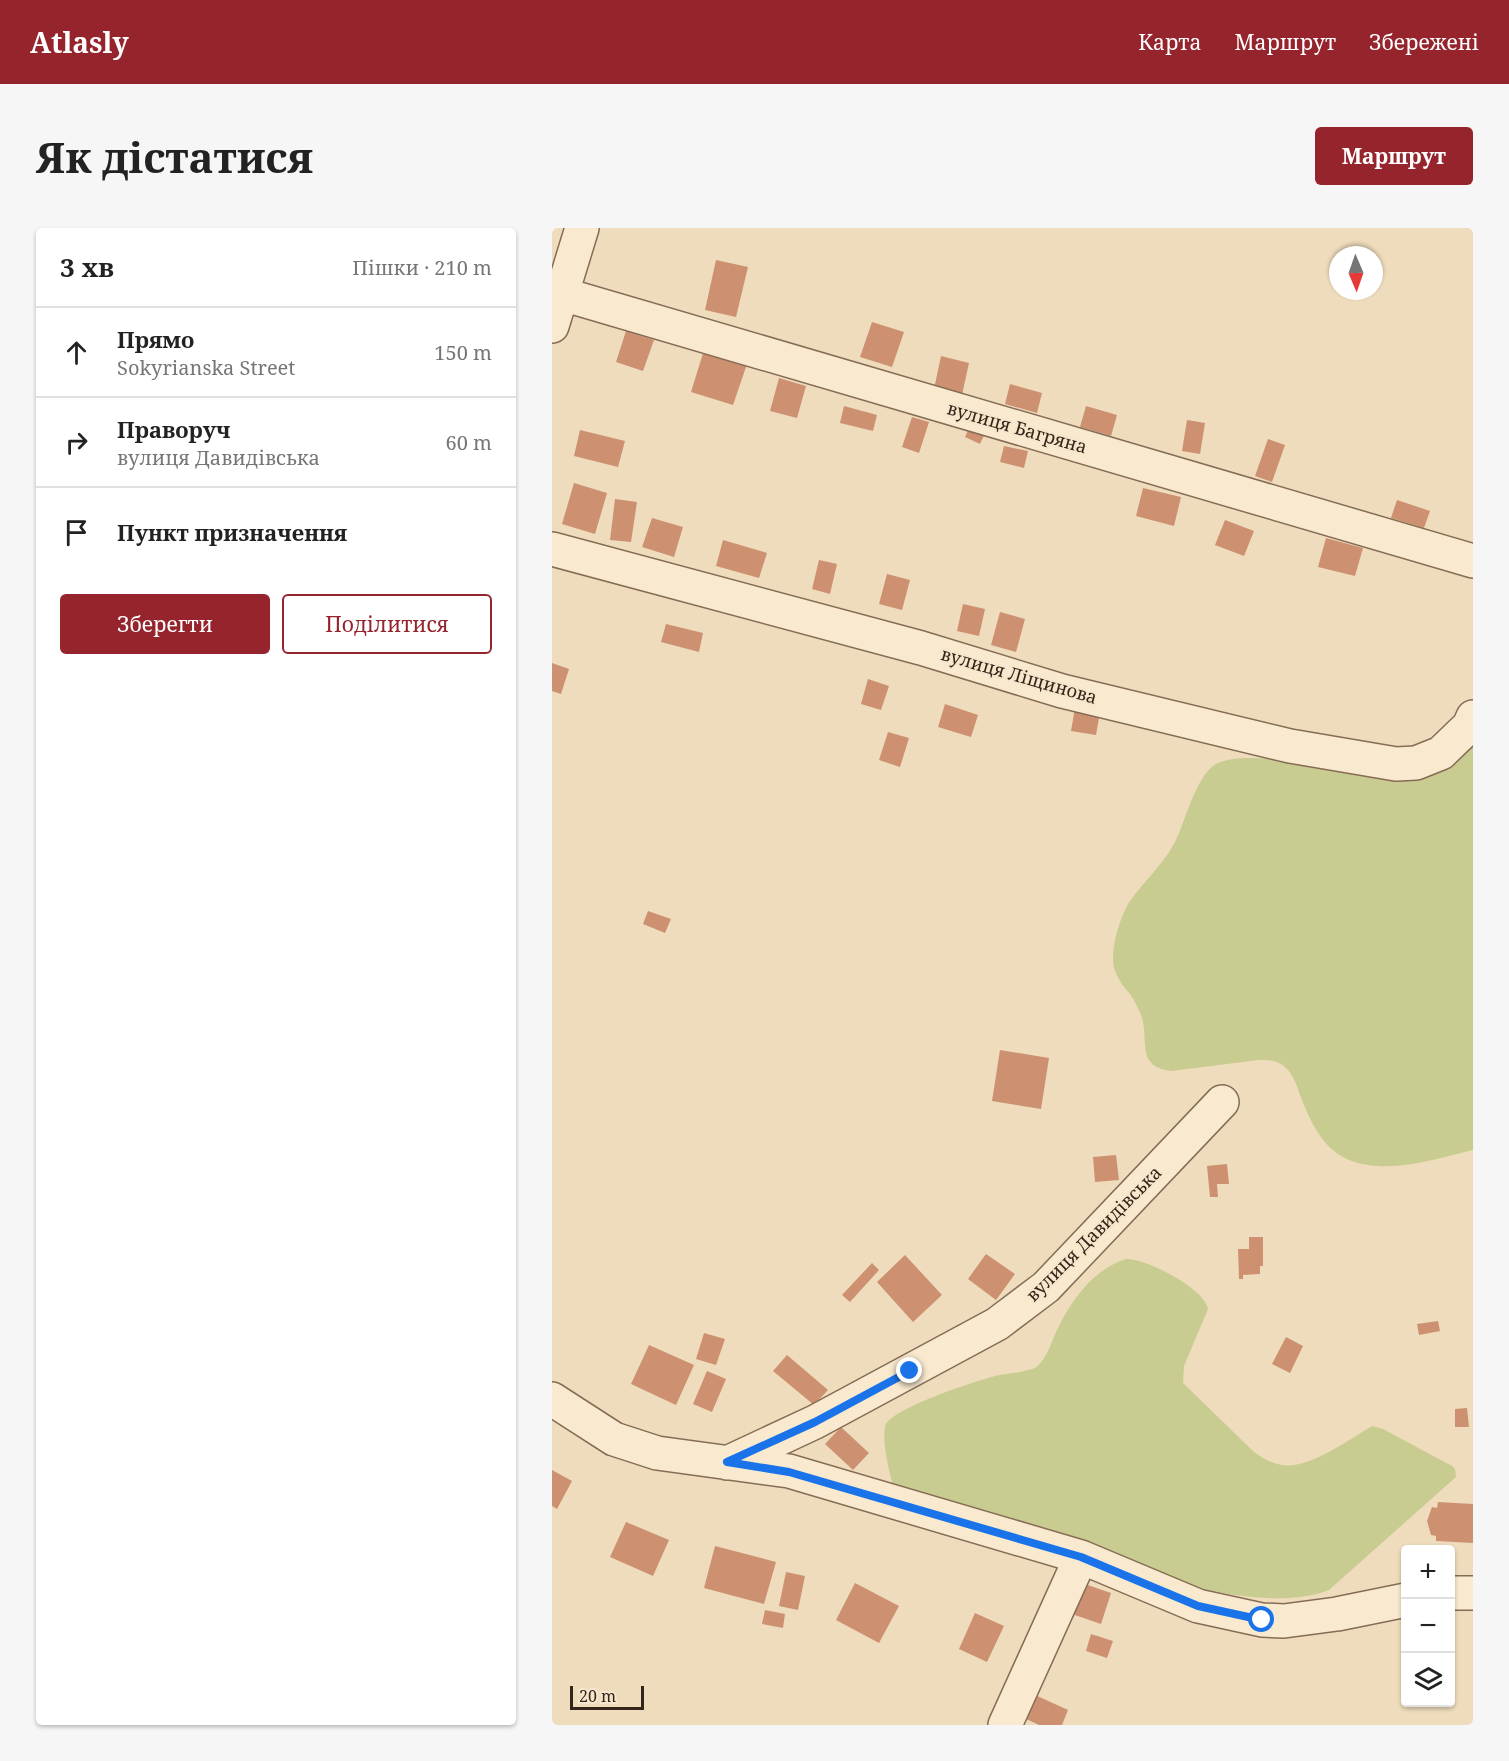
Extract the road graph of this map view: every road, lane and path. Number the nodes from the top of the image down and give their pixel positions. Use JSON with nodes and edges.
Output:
{"nodes":[{"id":1,"x":582,"y":228,"type":"edge"},
{"id":2,"x":562,"y":294,"type":"junction"},
{"id":3,"x":552,"y":326,"type":"edge"},
{"id":4,"x":552,"y":549,"type":"edge"},
{"id":5,"x":1473,"y":561,"type":"edge"},
{"id":6,"x":1473,"y":717,"type":"edge"},
{"id":7,"x":1222,"y":1102,"type":"dead end"},
{"id":8,"x":552,"y":1399,"type":"edge"},
{"id":9,"x":727,"y":1462,"type":"junction"},
{"id":10,"x":1081,"y":1557,"type":"junction"},
{"id":11,"x":1455,"y":1593,"type":"edge"},
{"id":12,"x":1473,"y":1593,"type":"edge"},
{"id":13,"x":1401,"y":1601,"type":"edge"},
{"id":14,"x":1005,"y":1725,"type":"edge"}],
"edges":[{"from":1,"to":2,"type":"street"},
{"from":2,"to":3,"type":"street"},
{"from":2,"to":5,"type":"street","name":"вулиця Багряна"},
{"from":4,"to":6,"type":"street","name":"вулиця Ліщинова"},
{"from":7,"to":9,"type":"street","name":"вулиця Давидівська"},
{"from":8,"to":9,"type":"street"},
{"from":9,"to":10,"type":"street"},
{"from":10,"to":13,"type":"street"},
{"from":10,"to":14,"type":"street"},
{"from":11,"to":12,"type":"street"}]}
